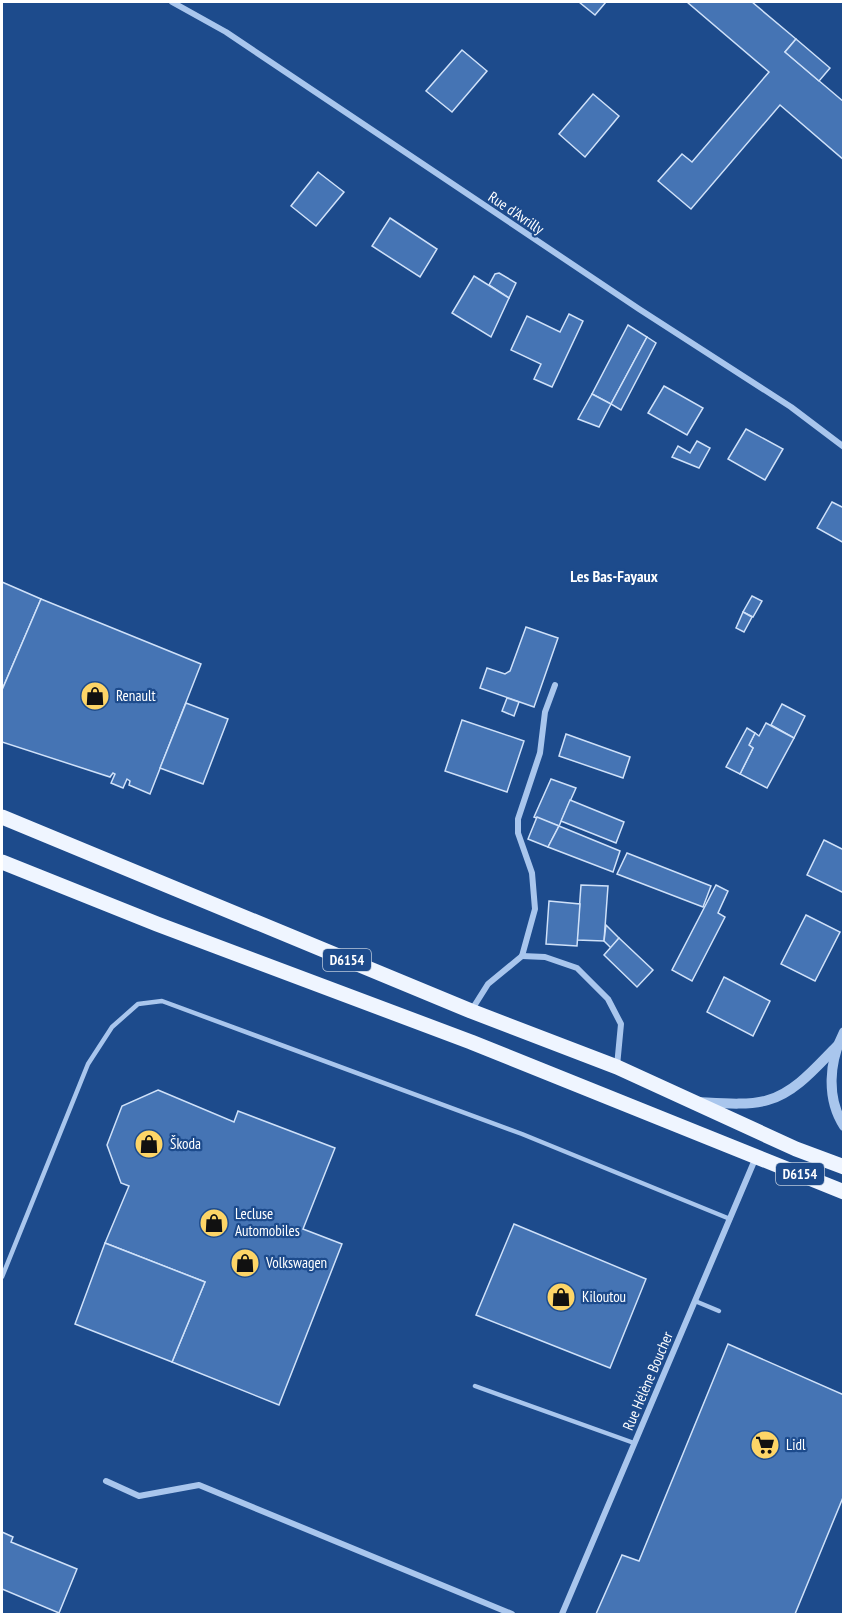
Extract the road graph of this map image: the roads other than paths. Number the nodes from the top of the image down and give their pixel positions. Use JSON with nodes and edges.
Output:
{"nodes":[{"id":1,"x":172,"y":2,"type":"edge"},
{"id":2,"x":843,"y":447,"type":"edge"},
{"id":3,"x":555,"y":686,"type":"dead end"},
{"id":4,"x":2,"y":817,"type":"edge"},
{"id":5,"x":2,"y":862,"type":"edge"},
{"id":6,"x":522,"y":956,"type":"junction"},
{"id":7,"x":471,"y":1011,"type":"junction"},
{"id":8,"x":843,"y":1032,"type":"edge"},
{"id":9,"x":837,"y":1046,"type":"junction"},
{"id":10,"x":616,"y":1067,"type":"junction"},
{"id":11,"x":694,"y":1101,"type":"junction"},
{"id":12,"x":843,"y":1126,"type":"edge"},
{"id":13,"x":756,"y":1156,"type":"junction"},
{"id":14,"x":843,"y":1167,"type":"edge"},
{"id":15,"x":843,"y":1192,"type":"edge"},
{"id":16,"x":730,"y":1219,"type":"junction"},
{"id":17,"x":2,"y":1277,"type":"edge"},
{"id":18,"x":695,"y":1301,"type":"junction"},
{"id":19,"x":719,"y":1311,"type":"dead end"},
{"id":20,"x":476,"y":1386,"type":"dead end"},
{"id":21,"x":634,"y":1443,"type":"junction"},
{"id":22,"x":106,"y":1481,"type":"dead end"},
{"id":23,"x":513,"y":1614,"type":"edge"},
{"id":24,"x":561,"y":1614,"type":"edge"}],
"edges":[{"from":1,"to":2,"type":"street","name":"Rue d'Avrilly"},
{"from":3,"to":6,"type":"street"},
{"from":4,"to":7,"type":"main road","number":"D6154"},
{"from":5,"to":13,"type":"main road","number":"D6154"},
{"from":6,"to":7,"type":"street"},
{"from":6,"to":10,"type":"street"},
{"from":7,"to":10,"type":"main road","number":"D6154"},
{"from":8,"to":9,"type":"street"},
{"from":9,"to":11,"type":"street"},
{"from":9,"to":12,"type":"street"},
{"from":10,"to":11,"type":"main road","number":"D6154"},
{"from":11,"to":14,"type":"main road","number":"D6154"},
{"from":13,"to":15,"type":"main road","number":"D6154"},
{"from":13,"to":16,"type":"street","name":"Rue Hélène Boucher"},
{"from":16,"to":17,"type":"lane"},
{"from":16,"to":18,"type":"street","name":"Rue Hélène Boucher"},
{"from":18,"to":19,"type":"lane"},
{"from":18,"to":21,"type":"street","name":"Rue Hélène Boucher"},
{"from":20,"to":21,"type":"lane"},
{"from":21,"to":24,"type":"street","name":"Rue Hélène Boucher"},
{"from":22,"to":23,"type":"street"}]}
